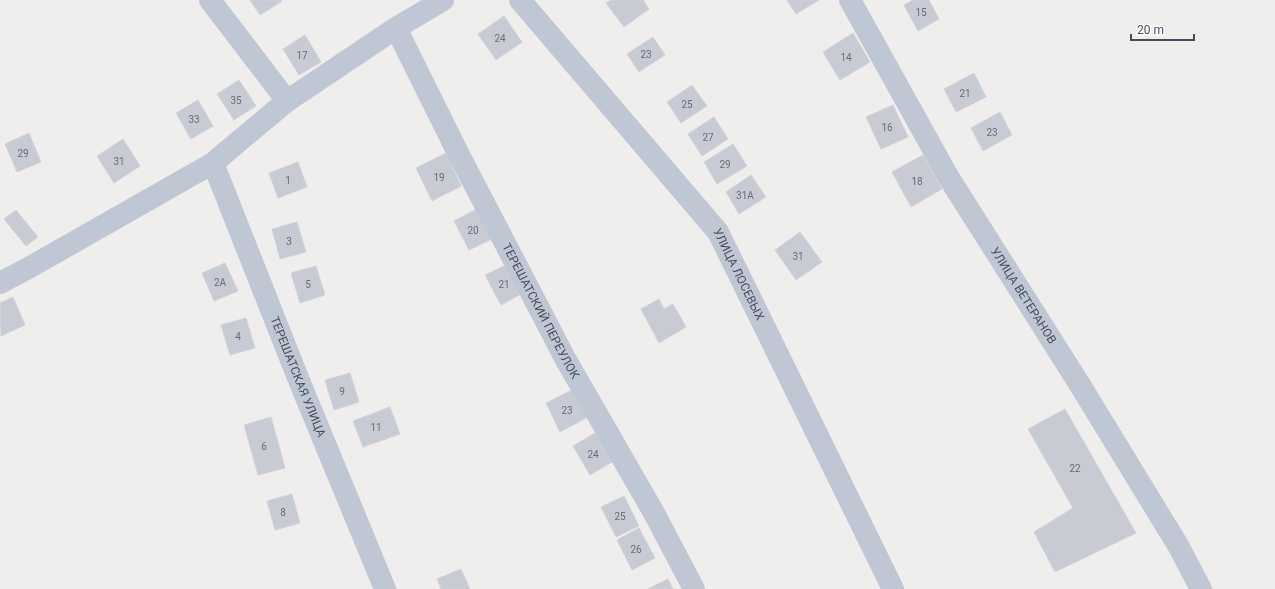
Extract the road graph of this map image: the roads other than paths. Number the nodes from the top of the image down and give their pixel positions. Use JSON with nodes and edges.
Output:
{"nodes":[{"id":1,"x":210,"y":0,"type":"edge"},
{"id":2,"x":444,"y":0,"type":"edge"},
{"id":3,"x":520,"y":0,"type":"edge"},
{"id":4,"x":850,"y":0,"type":"edge"},
{"id":5,"x":396,"y":28,"type":"junction"},
{"id":6,"x":287,"y":101,"type":"junction"},
{"id":7,"x":213,"y":163,"type":"junction"},
{"id":8,"x":0,"y":283,"type":"edge"},
{"id":9,"x":385,"y":589,"type":"edge"},
{"id":10,"x":694,"y":589,"type":"edge"},
{"id":11,"x":894,"y":589,"type":"edge"},
{"id":12,"x":1201,"y":589,"type":"edge"}],
"edges":[{"from":1,"to":6,"type":"street"},
{"from":2,"to":5,"type":"street"},
{"from":3,"to":11,"type":"street","name":"УЛИЦА ЛОСЕВЫХ"},
{"from":4,"to":12,"type":"street","name":"УЛИЦА ВЕТЕРАНОВ"},
{"from":5,"to":6,"type":"street"},
{"from":5,"to":10,"type":"street","name":"ТЕРЕШАТСКИЙ ПЕРЕУЛОК"},
{"from":6,"to":7,"type":"street"},
{"from":7,"to":8,"type":"street"},
{"from":7,"to":9,"type":"street","name":"ТЕРЕШАТСКАЯ УЛИЦА"}]}
